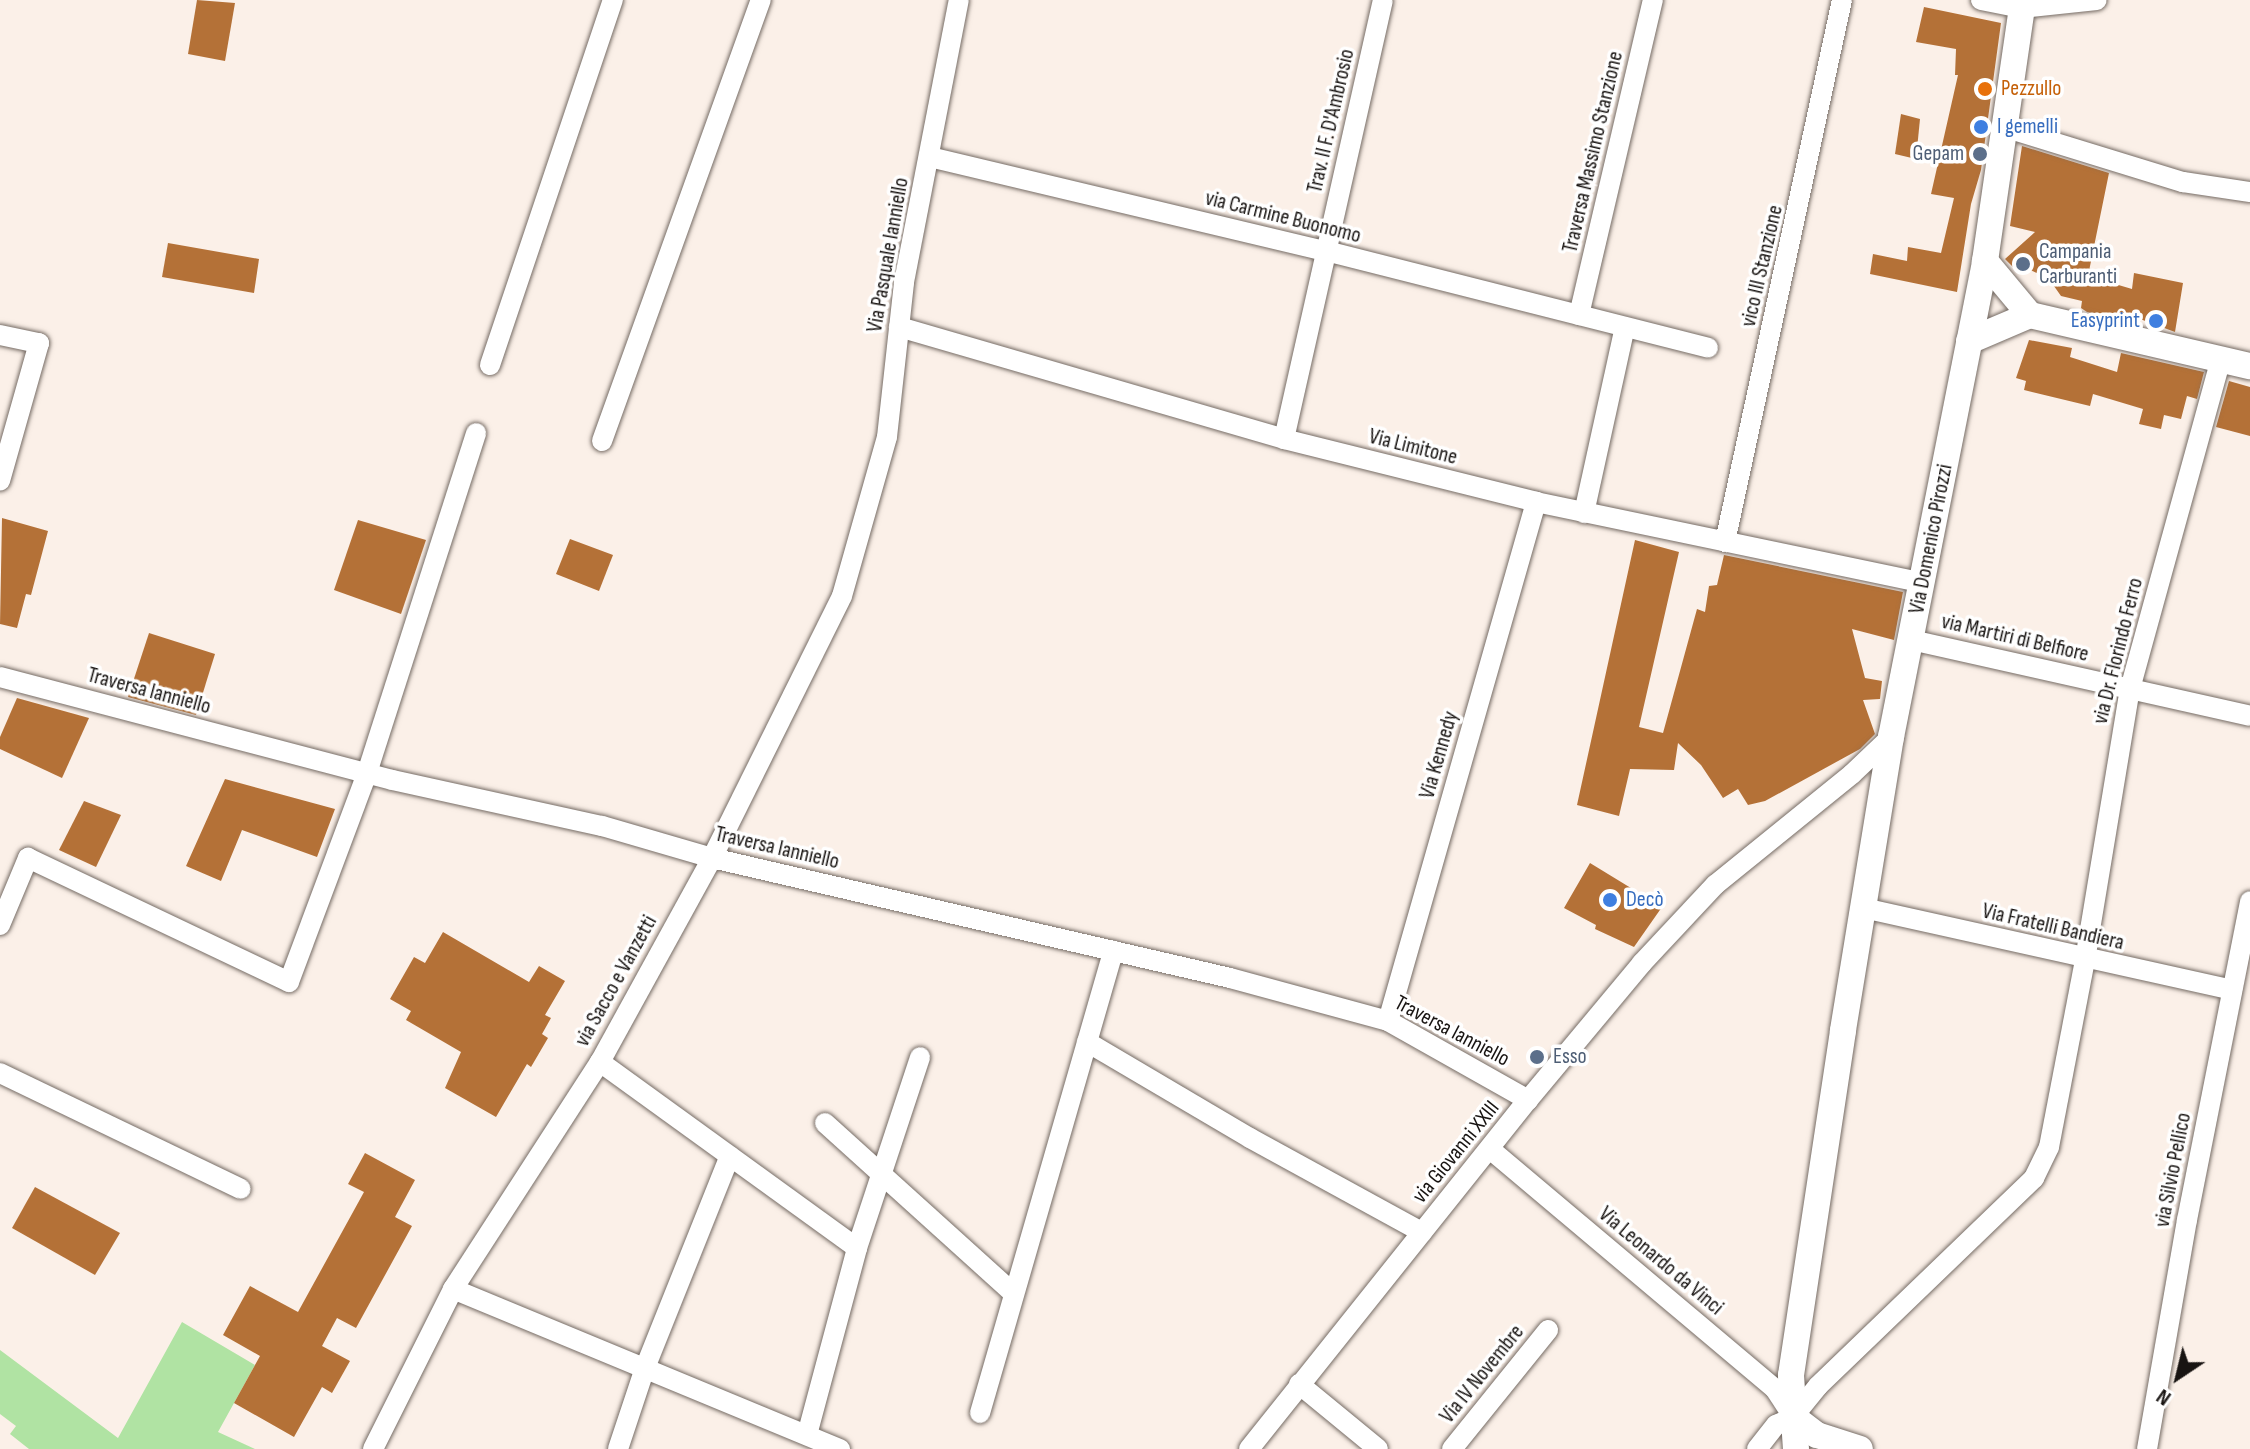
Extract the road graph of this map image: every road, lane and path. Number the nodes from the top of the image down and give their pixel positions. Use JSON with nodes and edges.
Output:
{"nodes":[{"id":1,"x":613,"y":0,"type":"edge"},
{"id":2,"x":761,"y":0,"type":"edge"},
{"id":3,"x":959,"y":0,"type":"edge"},
{"id":4,"x":1387,"y":0,"type":"edge"},
{"id":5,"x":1653,"y":0,"type":"edge"},
{"id":6,"x":1842,"y":0,"type":"edge"},
{"id":7,"x":1981,"y":0,"type":"edge"},
{"id":8,"x":2097,"y":0,"type":"edge"},
{"id":9,"x":2022,"y":4,"type":"edge"},
{"id":10,"x":2007,"y":128,"type":"junction"},
{"id":11,"x":930,"y":157,"type":"junction"},
{"id":12,"x":2250,"y":192,"type":"edge"},
{"id":13,"x":1326,"y":251,"type":"junction"},
{"id":14,"x":1985,"y":261,"type":"junction"},
{"id":15,"x":2023,"y":308,"type":"junction"},
{"id":16,"x":1579,"y":315,"type":"junction"},
{"id":17,"x":1973,"y":321,"type":"junction"},
{"id":18,"x":899,"y":327,"type":"junction"},
{"id":19,"x":1625,"y":327,"type":"junction"},
{"id":20,"x":0,"y":335,"type":"edge"},
{"id":21,"x":1708,"y":348,"type":"dead end"},
{"id":22,"x":2221,"y":359,"type":"junction"},
{"id":23,"x":490,"y":365,"type":"dead end"},
{"id":24,"x":2250,"y":366,"type":"edge"},
{"id":25,"x":476,"y":433,"type":"dead end"},
{"id":26,"x":1284,"y":439,"type":"junction"},
{"id":27,"x":602,"y":441,"type":"dead end"},
{"id":28,"x":0,"y":481,"type":"edge"},
{"id":29,"x":1536,"y":502,"type":"junction"},
{"id":30,"x":1584,"y":513,"type":"junction"},
{"id":31,"x":864,"y":518,"type":"joint"},
{"id":32,"x":1725,"y":542,"type":"junction"},
{"id":33,"x":1923,"y":583,"type":"junction"},
{"id":34,"x":1911,"y":640,"type":"junction"},
{"id":35,"x":0,"y":677,"type":"edge"},
{"id":36,"x":2130,"y":689,"type":"junction"},
{"id":37,"x":2250,"y":716,"type":"edge"},
{"id":38,"x":1891,"y":737,"type":"junction"},
{"id":39,"x":367,"y":773,"type":"junction"},
{"id":40,"x":712,"y":858,"type":"junction"},
{"id":41,"x":2250,"y":901,"type":"edge"},
{"id":42,"x":1863,"y":908,"type":"junction"},
{"id":43,"x":0,"y":925,"type":"edge"},
{"id":44,"x":1113,"y":951,"type":"junction"},
{"id":45,"x":2085,"y":960,"type":"junction"},
{"id":46,"x":2232,"y":990,"type":"junction"},
{"id":47,"x":1388,"y":1021,"type":"junction"},
{"id":48,"x":1087,"y":1042,"type":"junction"},
{"id":49,"x":920,"y":1057,"type":"dead end"},
{"id":50,"x":600,"y":1062,"type":"junction"},
{"id":51,"x":0,"y":1073,"type":"edge"},
{"id":52,"x":1528,"y":1100,"type":"junction"},
{"id":53,"x":825,"y":1123,"type":"dead end"},
{"id":54,"x":1490,"y":1149,"type":"junction"},
{"id":55,"x":730,"y":1156,"type":"junction"},
{"id":56,"x":882,"y":1175,"type":"junction"},
{"id":57,"x":241,"y":1189,"type":"dead end"},
{"id":58,"x":1422,"y":1232,"type":"junction"},
{"id":59,"x":857,"y":1248,"type":"junction"},
{"id":60,"x":453,"y":1289,"type":"junction"},
{"id":61,"x":1013,"y":1293,"type":"junction"},
{"id":62,"x":1548,"y":1330,"type":"dead end"},
{"id":63,"x":645,"y":1368,"type":"junction"},
{"id":64,"x":1299,"y":1384,"type":"junction"},
{"id":65,"x":980,"y":1413,"type":"dead end"},
{"id":66,"x":1793,"y":1417,"type":"junction"},
{"id":67,"x":807,"y":1435,"type":"junction"},
{"id":68,"x":373,"y":1449,"type":"edge"},
{"id":69,"x":618,"y":1449,"type":"edge"},
{"id":70,"x":840,"y":1449,"type":"edge"},
{"id":71,"x":1249,"y":1449,"type":"edge"},
{"id":72,"x":1378,"y":1449,"type":"edge"},
{"id":73,"x":1452,"y":1449,"type":"edge"},
{"id":74,"x":1757,"y":1449,"type":"edge"},
{"id":75,"x":1796,"y":1449,"type":"edge"},
{"id":76,"x":1860,"y":1449,"type":"edge"},
{"id":77,"x":2147,"y":1449,"type":"edge"}],
"edges":[{"from":1,"to":23,"type":"street"},
{"from":2,"to":27,"type":"street"},
{"from":3,"to":11,"type":"street","name":"Via Pasquale Ianniello"},
{"from":4,"to":13,"type":"street","name":"Trav. II F. D'Ambrosio"},
{"from":5,"to":16,"type":"street","name":"Traversa Massimo Stanzione"},
{"from":6,"to":32,"type":"street","name":"vico III Stanzione"},
{"from":7,"to":9,"type":"street"},
{"from":8,"to":9,"type":"street"},
{"from":9,"to":10,"type":"street","name":"Via Domenico Pirozzi"},
{"from":10,"to":12,"type":"street"},
{"from":10,"to":14,"type":"street","name":"Via Domenico Pirozzi"},
{"from":11,"to":13,"type":"street","name":"via Carmine Buonomo"},
{"from":11,"to":18,"type":"street","name":"Via Pasquale Ianniello"},
{"from":13,"to":16,"type":"street","name":"via Carmine Buonomo"},
{"from":13,"to":26,"type":"street","name":"Trav. II F. D'Ambrosio"},
{"from":14,"to":15,"type":"street"},
{"from":14,"to":17,"type":"street","name":"Via Domenico Pirozzi"},
{"from":15,"to":17,"type":"street"},
{"from":15,"to":17,"type":"street"},
{"from":15,"to":22,"type":"street"},
{"from":16,"to":19,"type":"street","name":"via Carmine Buonomo"},
{"from":17,"to":33,"type":"street","name":"Via Domenico Pirozzi"},
{"from":18,"to":26,"type":"street","name":"Via Limitone"},
{"from":18,"to":31,"type":"street","name":"Via Pasquale Ianniello"},
{"from":19,"to":21,"type":"street","name":"via Carmine Buonomo"},
{"from":19,"to":30,"type":"street"},
{"from":20,"to":28,"type":"street"},
{"from":22,"to":24,"type":"street"},
{"from":22,"to":36,"type":"street","name":"via Dr. Florindo Ferro"},
{"from":25,"to":39,"type":"street"},
{"from":26,"to":29,"type":"street","name":"Via Limitone"},
{"from":29,"to":30,"type":"street","name":"Via Limitone"},
{"from":29,"to":47,"type":"street","name":"Via Kennedy"},
{"from":30,"to":32,"type":"street","name":"Via Limitone"},
{"from":31,"to":40,"type":"street","name":"via Sacco e Vanzetti"},
{"from":32,"to":33,"type":"street","name":"Via Limitone"},
{"from":33,"to":34,"type":"street","name":"Via Domenico Pirozzi"},
{"from":34,"to":36,"type":"street","name":"via Martiri di Belfiore"},
{"from":34,"to":38,"type":"street","name":"Via Domenico Pirozzi"},
{"from":35,"to":39,"type":"street","name":"Traversa Ianniello"},
{"from":36,"to":37,"type":"street","name":"via Martiri di Belfiore"},
{"from":36,"to":45,"type":"street","name":"via Dr. Florindo Ferro"},
{"from":38,"to":42,"type":"street","name":"Via Domenico Pirozzi"},
{"from":38,"to":52,"type":"street","name":"via Giovanni XXIII"},
{"from":39,"to":40,"type":"street","name":"Traversa Ianniello"},
{"from":39,"to":43,"type":"street"},
{"from":40,"to":44,"type":"street","name":"Traversa Ianniello"},
{"from":40,"to":50,"type":"street","name":"via Sacco e Vanzetti"},
{"from":41,"to":46,"type":"street","name":"via Silvio Pellico"},
{"from":42,"to":45,"type":"street","name":"Via Fratelli Bandiera"},
{"from":42,"to":66,"type":"street","name":"Via Domenico Pirozzi"},
{"from":44,"to":47,"type":"street","name":"Traversa Ianniello"},
{"from":44,"to":48,"type":"street"},
{"from":45,"to":46,"type":"street","name":"Via Fratelli Bandiera"},
{"from":45,"to":66,"type":"street","name":"via Dr. Florindo Ferro"},
{"from":46,"to":77,"type":"street","name":"via Silvio Pellico"},
{"from":47,"to":52,"type":"street","name":"Traversa Ianniello"},
{"from":48,"to":58,"type":"street"},
{"from":48,"to":61,"type":"street"},
{"from":49,"to":56,"type":"street"},
{"from":50,"to":55,"type":"street"},
{"from":50,"to":60,"type":"street","name":"via Sacco e Vanzetti"},
{"from":51,"to":57,"type":"street"},
{"from":52,"to":54,"type":"street","name":"via Giovanni XXIII"},
{"from":53,"to":56,"type":"street"},
{"from":54,"to":58,"type":"street","name":"via Giovanni XXIII"},
{"from":54,"to":66,"type":"street","name":"Via Leonardo da Vinci"},
{"from":55,"to":59,"type":"street"},
{"from":55,"to":63,"type":"street"},
{"from":56,"to":59,"type":"street"},
{"from":56,"to":61,"type":"street"},
{"from":58,"to":64,"type":"street","name":"via Giovanni XXIII"},
{"from":59,"to":67,"type":"street"},
{"from":60,"to":63,"type":"street"},
{"from":60,"to":68,"type":"street","name":"via Sacco e Vanzetti"},
{"from":61,"to":65,"type":"street"},
{"from":62,"to":73,"type":"street","name":"Via IV Novembre"},
{"from":63,"to":67,"type":"street"},
{"from":63,"to":69,"type":"street"},
{"from":64,"to":71,"type":"street","name":"via Giovanni XXIII"},
{"from":64,"to":72,"type":"street"},
{"from":66,"to":74,"type":"street","name":"via Dr. Florindo Ferro"},
{"from":66,"to":75,"type":"street","name":"Via Domenico Pirozzi"},
{"from":66,"to":76,"type":"street"},
{"from":67,"to":70,"type":"street"}]}
